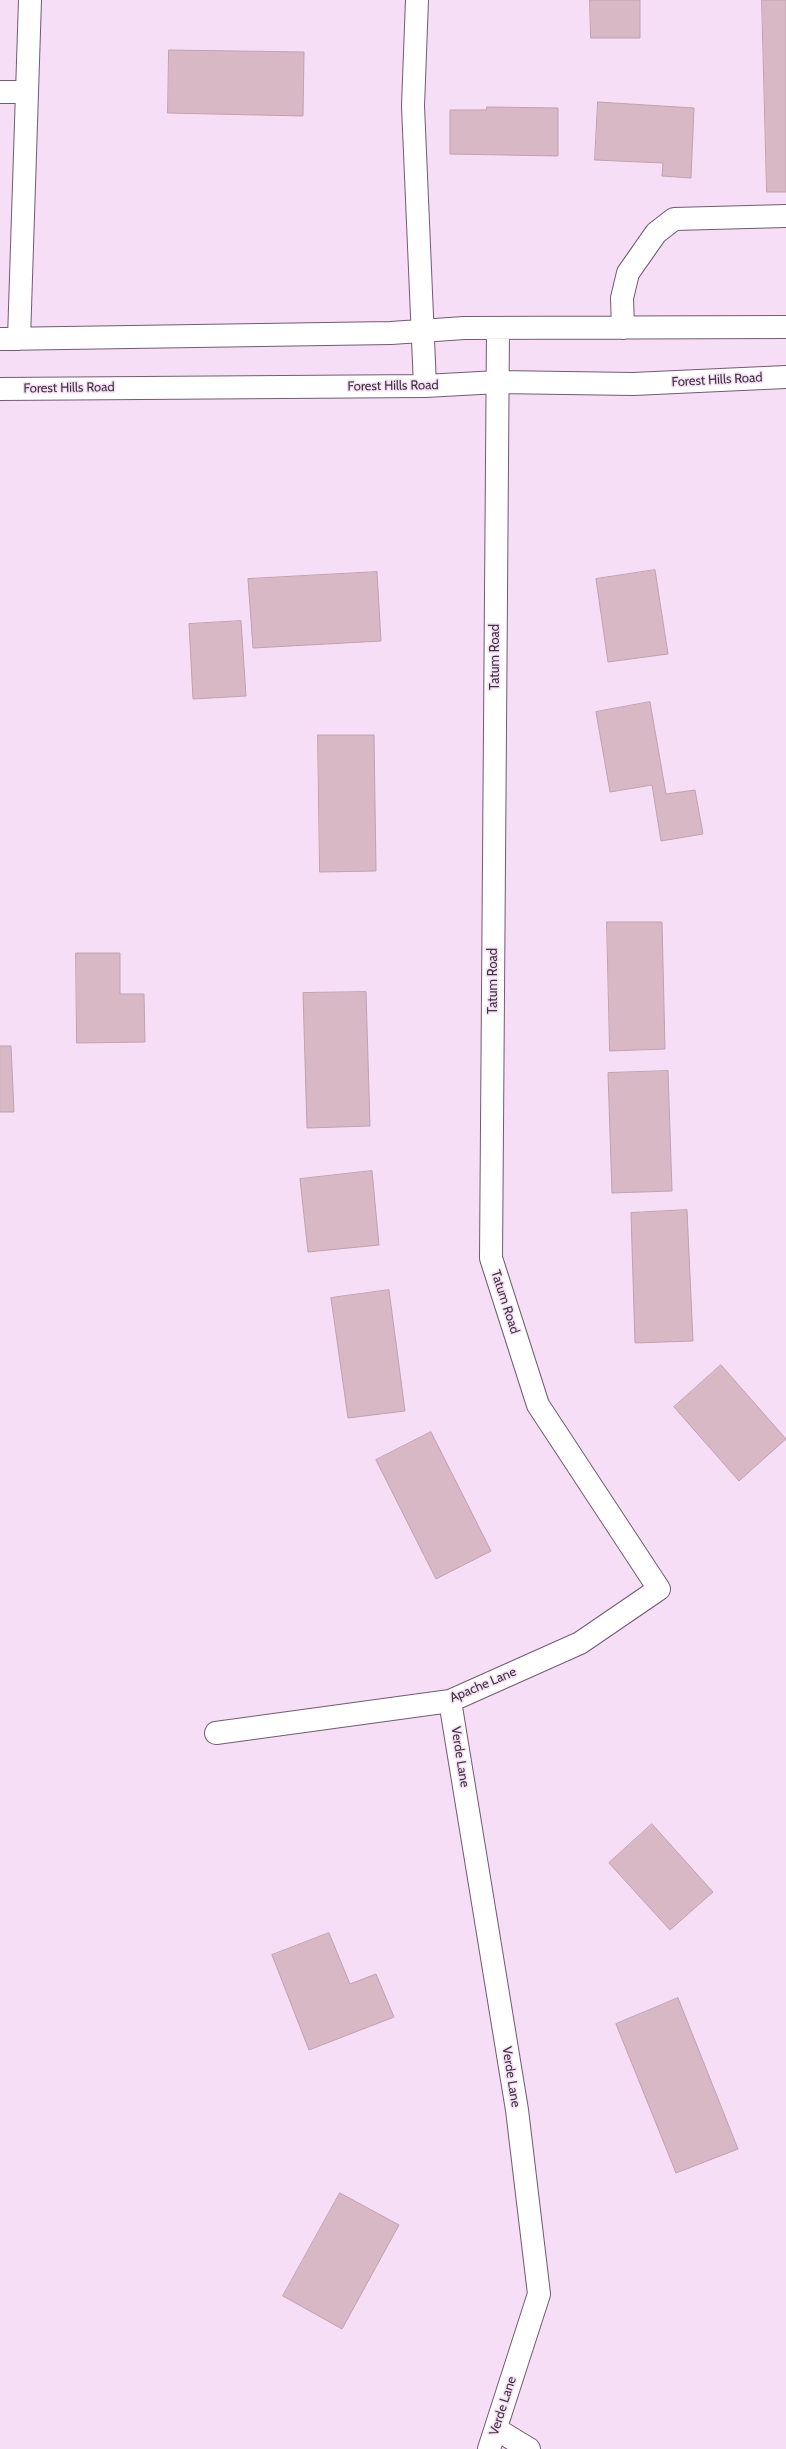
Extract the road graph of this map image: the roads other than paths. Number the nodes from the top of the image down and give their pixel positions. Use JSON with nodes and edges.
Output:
{"nodes":[{"id":1,"x":30,"y":0,"type":"edge"},
{"id":2,"x":417,"y":0,"type":"edge"},
{"id":3,"x":0,"y":92,"type":"edge"},
{"id":4,"x":27,"y":92,"type":"junction"},
{"id":5,"x":786,"y":216,"type":"edge"},
{"id":6,"x":786,"y":327,"type":"edge"},
{"id":7,"x":623,"y":328,"type":"junction"},
{"id":8,"x":498,"y":329,"type":"junction"},
{"id":9,"x":422,"y":331,"type":"junction"},
{"id":10,"x":10,"y":339,"type":"edge"},
{"id":11,"x":786,"y":376,"type":"edge"},
{"id":12,"x":498,"y":382,"type":"junction"},
{"id":13,"x":425,"y":386,"type":"junction"},
{"id":14,"x":0,"y":389,"type":"edge"},
{"id":15,"x":658,"y":1589,"type":"joint"},
{"id":16,"x":450,"y":1701,"type":"junction"},
{"id":17,"x":216,"y":1733,"type":"dead end"},
{"id":18,"x":496,"y":2429,"type":"junction"},
{"id":19,"x":489,"y":2449,"type":"edge"},
{"id":20,"x":529,"y":2449,"type":"edge"}],
"edges":[{"from":1,"to":4,"type":"street"},
{"from":2,"to":9,"type":"street"},
{"from":3,"to":4,"type":"street"},
{"from":4,"to":10,"type":"street"},
{"from":5,"to":7,"type":"street"},
{"from":6,"to":7,"type":"street"},
{"from":7,"to":8,"type":"street"},
{"from":8,"to":9,"type":"street"},
{"from":8,"to":12,"type":"street","name":"Tatum Road"},
{"from":9,"to":10,"type":"street"},
{"from":9,"to":13,"type":"street"},
{"from":11,"to":12,"type":"street","name":"Forest Hills Road"},
{"from":12,"to":13,"type":"street","name":"Forest Hills Road"},
{"from":12,"to":15,"type":"street","name":"Tatum Road"},
{"from":13,"to":14,"type":"street","name":"Forest Hills Road"},
{"from":15,"to":16,"type":"street","name":"Apache Lane"},
{"from":16,"to":17,"type":"street","name":"Apache Lane"},
{"from":16,"to":18,"type":"street","name":"Verde Lane"},
{"from":18,"to":19,"type":"street","name":"Verde Lane"},
{"from":18,"to":20,"type":"street"}]}
